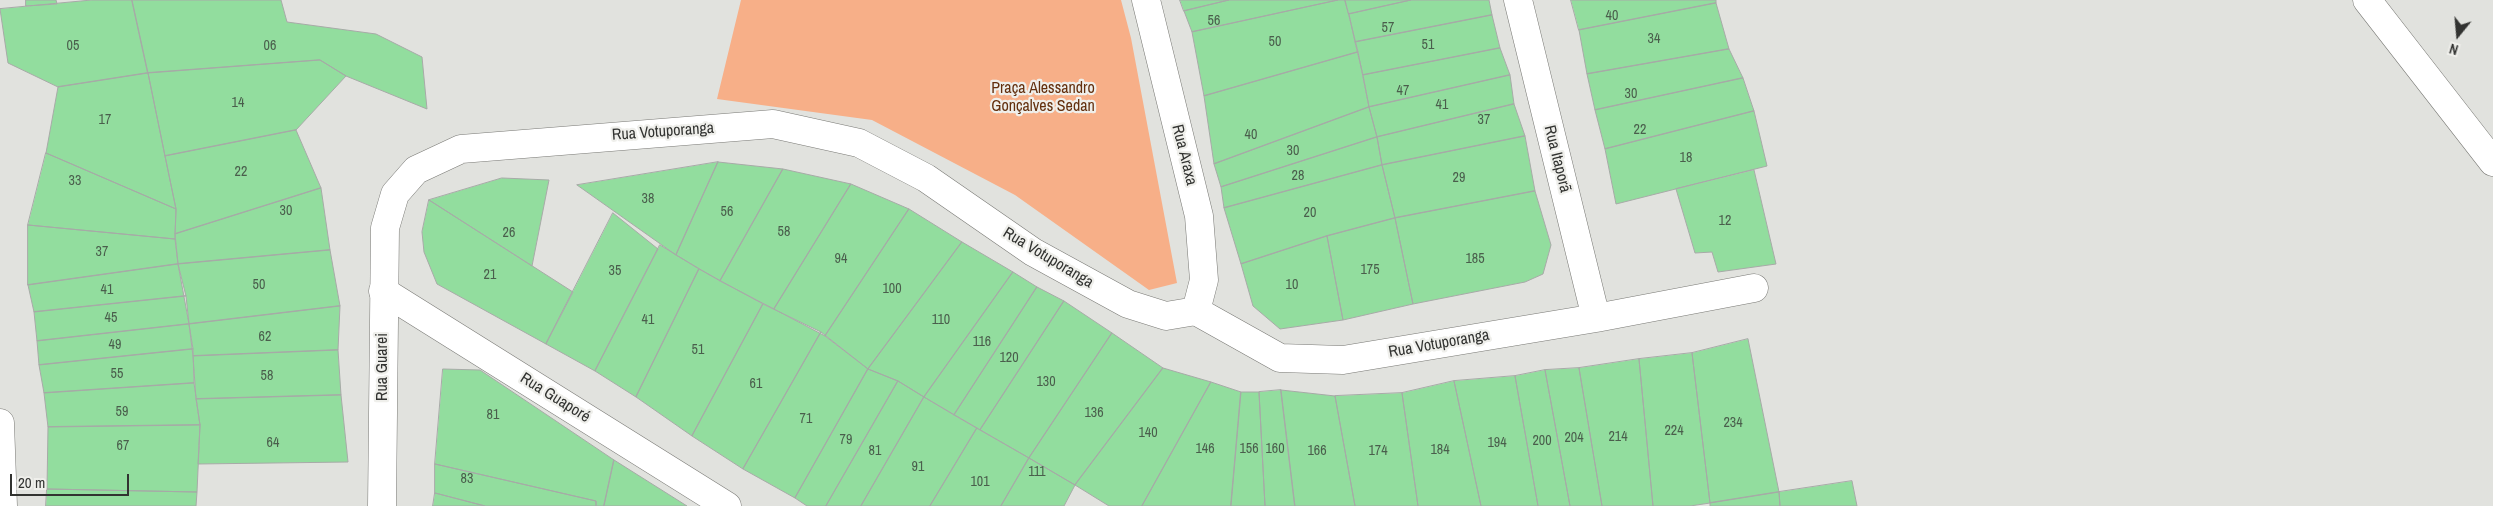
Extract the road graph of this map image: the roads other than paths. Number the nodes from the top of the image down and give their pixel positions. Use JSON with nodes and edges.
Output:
{"nodes":[{"id":1,"x":1146,"y":0,"type":"edge"},
{"id":2,"x":1518,"y":0,"type":"edge"},
{"id":3,"x":2367,"y":0,"type":"edge"},
{"id":4,"x":2493,"y":162,"type":"edge"},
{"id":5,"x":385,"y":228,"type":"joint"},
{"id":6,"x":1754,"y":288,"type":"dead end"},
{"id":7,"x":383,"y":291,"type":"junction"},
{"id":8,"x":1196,"y":311,"type":"junction"},
{"id":9,"x":1596,"y":318,"type":"junction"},
{"id":10,"x":0,"y":423,"type":"edge"},
{"id":11,"x":3,"y":506,"type":"edge"},
{"id":12,"x":382,"y":506,"type":"edge"},
{"id":13,"x":727,"y":506,"type":"edge"}],
"edges":[{"from":1,"to":8,"type":"street","name":"Rua Araxa"},
{"from":2,"to":9,"type":"street","name":"Rua Itaporã"},
{"from":3,"to":4,"type":"street"},
{"from":5,"to":7,"type":"street","name":"Rua Guarei"},
{"from":5,"to":8,"type":"street","name":"Rua Votuporanga"},
{"from":6,"to":9,"type":"street","name":"Rua Votuporanga"},
{"from":7,"to":12,"type":"street","name":"Rua Guarei"},
{"from":7,"to":13,"type":"street","name":"Rua Guaporé"},
{"from":8,"to":9,"type":"street","name":"Rua Votuporanga"},
{"from":10,"to":11,"type":"street"}]}
